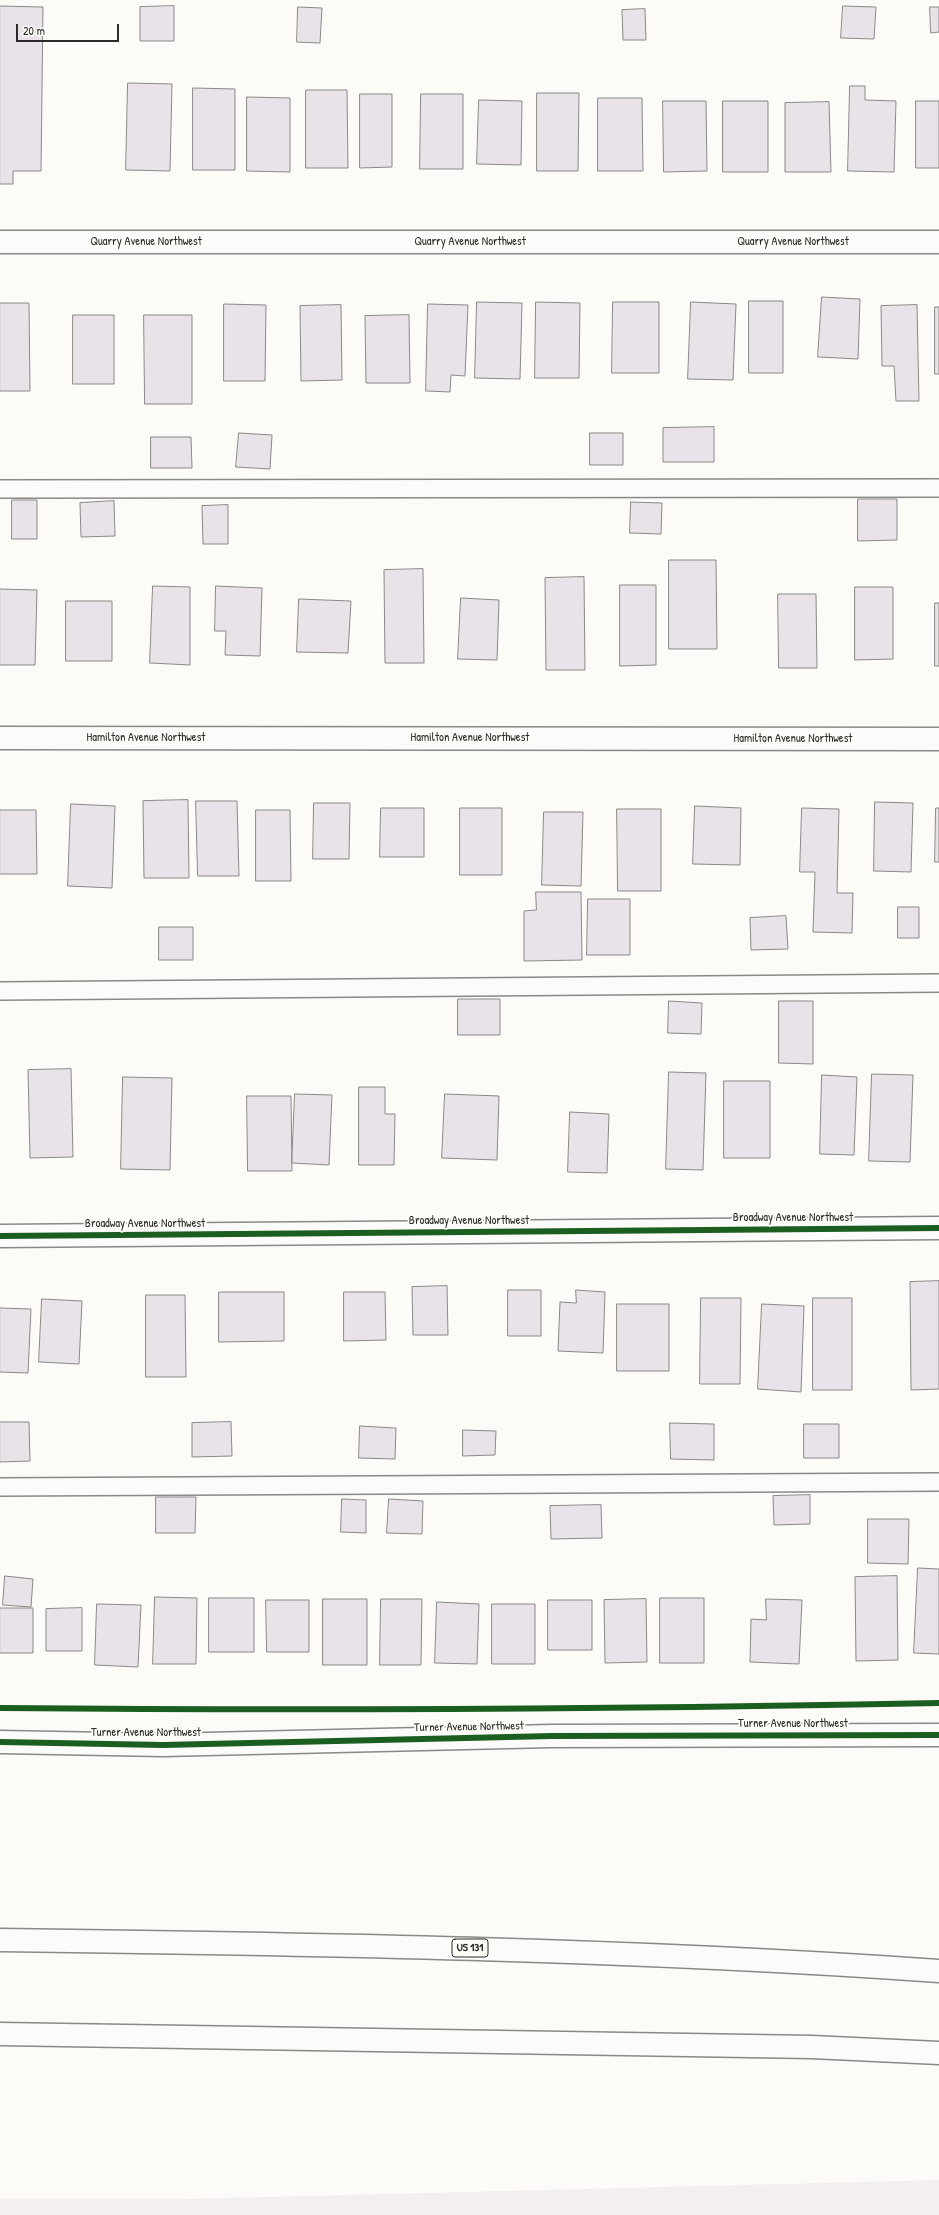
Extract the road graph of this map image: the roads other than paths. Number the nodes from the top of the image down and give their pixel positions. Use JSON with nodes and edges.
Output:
{"nodes":[{"id":1,"x":0,"y":242,"type":"edge"},
{"id":2,"x":939,"y":242,"type":"edge"},
{"id":3,"x":939,"y":488,"type":"edge"},
{"id":4,"x":0,"y":489,"type":"edge"},
{"id":5,"x":0,"y":738,"type":"edge"},
{"id":6,"x":939,"y":739,"type":"edge"},
{"id":7,"x":939,"y":983,"type":"edge"},
{"id":8,"x":0,"y":990,"type":"edge"},
{"id":9,"x":939,"y":1228,"type":"edge"},
{"id":10,"x":0,"y":1236,"type":"edge"},
{"id":11,"x":939,"y":1482,"type":"edge"},
{"id":12,"x":0,"y":1488,"type":"edge"},
{"id":13,"x":939,"y":1735,"type":"edge"},
{"id":14,"x":0,"y":1742,"type":"edge"},
{"id":15,"x":0,"y":1940,"type":"edge"},
{"id":16,"x":939,"y":1970,"type":"edge"},
{"id":17,"x":0,"y":2034,"type":"edge"},
{"id":18,"x":939,"y":2053,"type":"edge"}],
"edges":[{"from":1,"to":2,"type":"main road","name":"Quarry Avenue Northwest"},
{"from":3,"to":4,"type":"lane"},
{"from":5,"to":6,"type":"main road","name":"Hamilton Avenue Northwest"},
{"from":7,"to":8,"type":"lane"},
{"from":9,"to":10,"type":"main road","name":"Broadway Avenue Northwest"},
{"from":11,"to":12,"type":"lane"},
{"from":13,"to":14,"type":"main road","name":"Turner Avenue Northwest"},
{"from":15,"to":16,"type":"main road","number":"US 131"},
{"from":17,"to":18,"type":"main road"}]}
